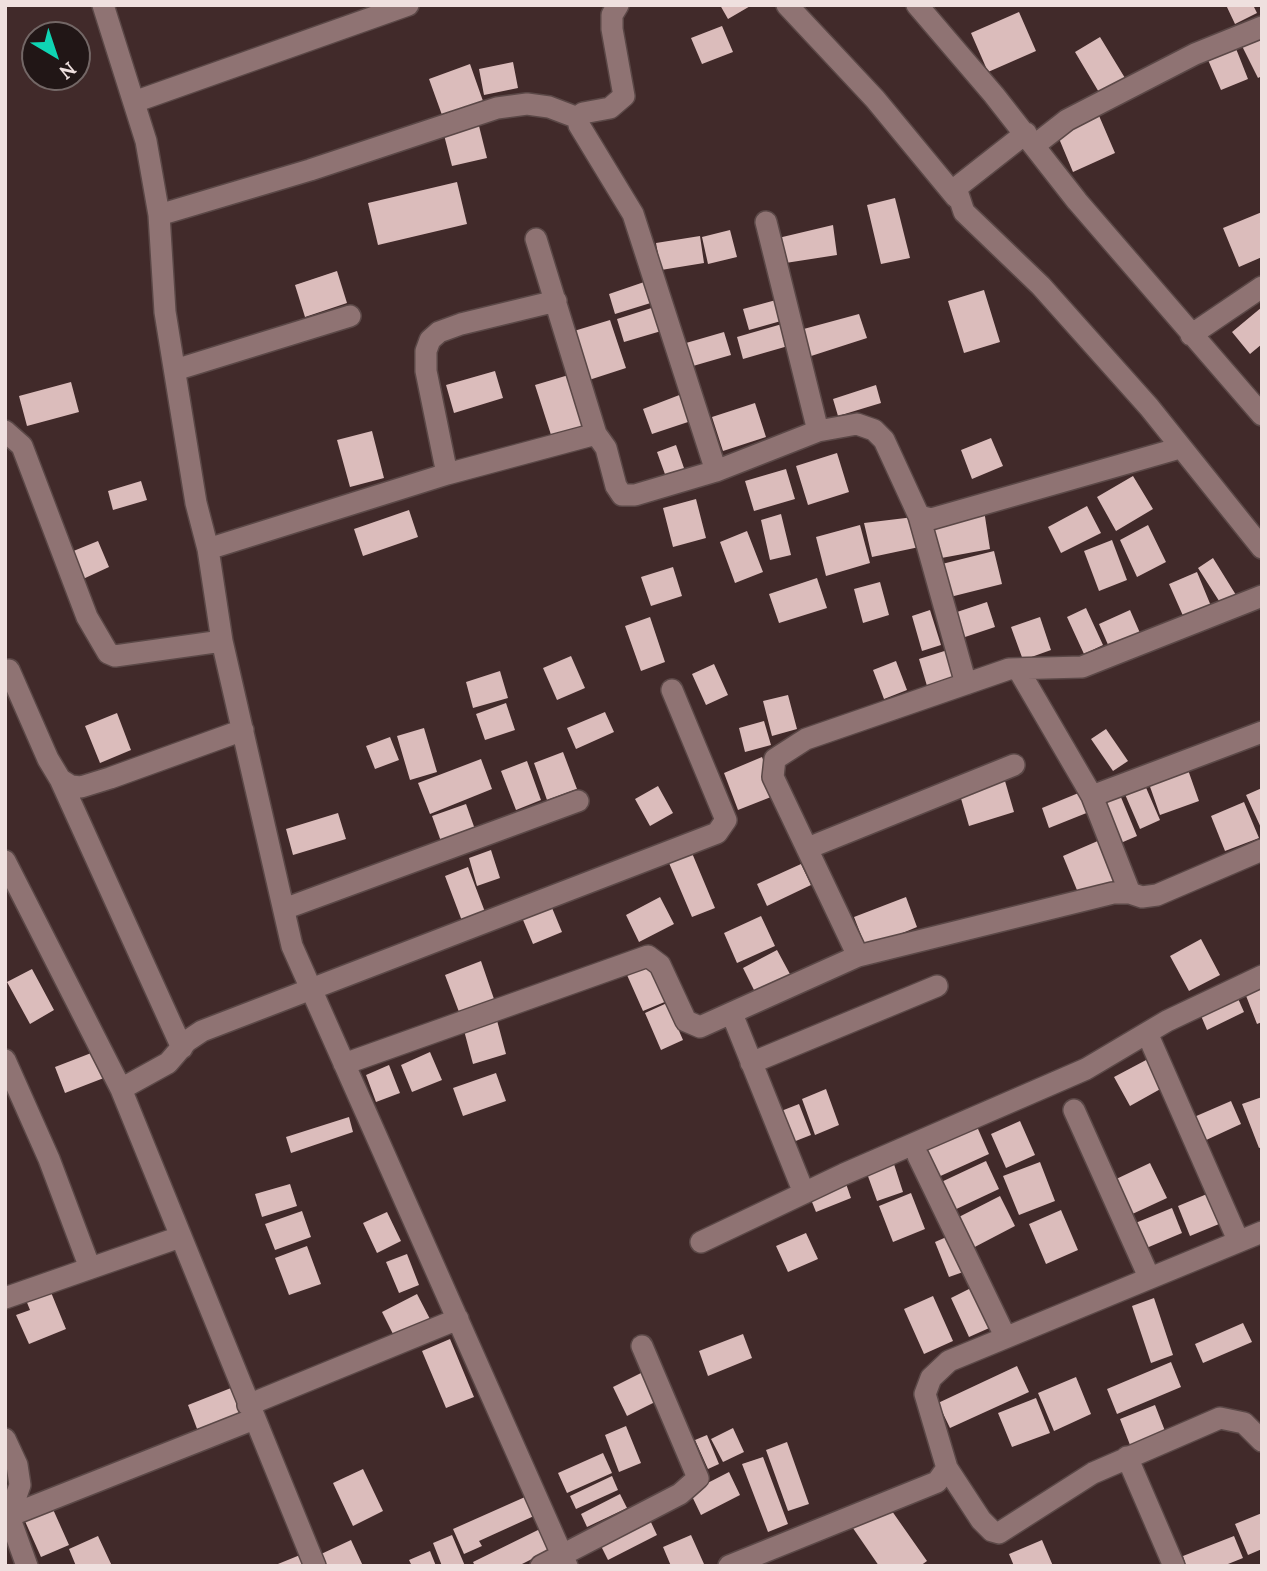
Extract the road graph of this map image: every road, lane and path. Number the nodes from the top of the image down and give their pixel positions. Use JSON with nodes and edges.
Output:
{"nodes":[{"id":1,"x":103,"y":5,"type":"edge"},
{"id":2,"x":408,"y":5,"type":"edge"},
{"id":3,"x":618,"y":5,"type":"edge"},
{"id":4,"x":787,"y":5,"type":"edge"},
{"id":5,"x":917,"y":5,"type":"edge"},
{"id":6,"x":1262,"y":27,"type":"edge"},
{"id":7,"x":134,"y":102,"type":"junction"},
{"id":8,"x":578,"y":118,"type":"junction"},
{"id":9,"x":1030,"y":139,"type":"junction"},
{"id":10,"x":956,"y":192,"type":"junction"},
{"id":11,"x":159,"y":215,"type":"junction"},
{"id":12,"x":766,"y":222,"type":"dead end"},
{"id":13,"x":536,"y":239,"type":"dead end"},
{"id":14,"x":1262,"y":287,"type":"edge"},
{"id":15,"x":556,"y":301,"type":"junction"},
{"id":16,"x":350,"y":316,"type":"dead end"},
{"id":17,"x":1191,"y":335,"type":"junction"},
{"id":18,"x":175,"y":370,"type":"junction"},
{"id":19,"x":1262,"y":415,"type":"edge"},
{"id":20,"x":5,"y":431,"type":"edge"},
{"id":21,"x":818,"y":431,"type":"junction"},
{"id":22,"x":596,"y":434,"type":"junction"},
{"id":23,"x":1180,"y":448,"type":"junction"},
{"id":24,"x":716,"y":471,"type":"junction"},
{"id":25,"x":447,"y":474,"type":"junction"},
{"id":26,"x":919,"y":516,"type":"junction"},
{"id":27,"x":1262,"y":548,"type":"edge"},
{"id":28,"x":208,"y":549,"type":"junction"},
{"id":29,"x":1262,"y":596,"type":"edge"},
{"id":30,"x":222,"y":641,"type":"junction"},
{"id":31,"x":1018,"y":669,"type":"junction"},
{"id":32,"x":9,"y":670,"type":"dead end"},
{"id":33,"x":966,"y":684,"type":"junction"},
{"id":34,"x":672,"y":690,"type":"dead end"},
{"id":35,"x":243,"y":730,"type":"junction"},
{"id":36,"x":1262,"y":732,"type":"edge"},
{"id":37,"x":1014,"y":765,"type":"dead end"},
{"id":38,"x":60,"y":779,"type":"junction"},
{"id":39,"x":1092,"y":796,"type":"junction"},
{"id":40,"x":578,"y":801,"type":"dead end"},
{"id":41,"x":808,"y":848,"type":"junction"},
{"id":42,"x":1262,"y":850,"type":"edge"},
{"id":43,"x":5,"y":860,"type":"edge"},
{"id":44,"x":1130,"y":892,"type":"junction"},
{"id":45,"x":284,"y":909,"type":"junction"},
{"id":46,"x":858,"y":956,"type":"junction"},
{"id":47,"x":1262,"y":976,"type":"edge"},
{"id":48,"x":937,"y":986,"type":"dead end"},
{"id":49,"x":311,"y":988,"type":"junction"},
{"id":50,"x":732,"y":1014,"type":"junction"},
{"id":51,"x":1146,"y":1033,"type":"junction"},
{"id":52,"x":182,"y":1048,"type":"junction"},
{"id":53,"x":5,"y":1060,"type":"edge"},
{"id":54,"x":751,"y":1063,"type":"junction"},
{"id":55,"x":344,"y":1065,"type":"junction"},
{"id":56,"x":121,"y":1089,"type":"junction"},
{"id":57,"x":1074,"y":1110,"type":"dead end"},
{"id":58,"x":918,"y":1156,"type":"dead end"},
{"id":59,"x":804,"y":1193,"type":"junction"},
{"id":60,"x":1262,"y":1232,"type":"edge"},
{"id":61,"x":180,"y":1237,"type":"junction"},
{"id":62,"x":1238,"y":1240,"type":"junction"},
{"id":63,"x":701,"y":1242,"type":"dead end"},
{"id":64,"x":90,"y":1268,"type":"junction"},
{"id":65,"x":1149,"y":1277,"type":"junction"},
{"id":66,"x":5,"y":1298,"type":"edge"},
{"id":67,"x":458,"y":1319,"type":"junction"},
{"id":68,"x":1005,"y":1336,"type":"junction"},
{"id":69,"x":642,"y":1346,"type":"dead end"},
{"id":70,"x":251,"y":1412,"type":"junction"},
{"id":71,"x":5,"y":1439,"type":"edge"},
{"id":72,"x":1262,"y":1441,"type":"edge"},
{"id":73,"x":1128,"y":1457,"type":"junction"},
{"id":74,"x":947,"y":1468,"type":"junction"},
{"id":75,"x":9,"y":1516,"type":"junction"},
{"id":76,"x":565,"y":1561,"type":"edge"},
{"id":77,"x":27,"y":1566,"type":"edge"},
{"id":78,"x":315,"y":1566,"type":"edge"},
{"id":79,"x":541,"y":1566,"type":"edge"},
{"id":80,"x":729,"y":1566,"type":"edge"},
{"id":81,"x":1174,"y":1566,"type":"edge"}],
"edges":[{"from":1,"to":7,"type":"street"},
{"from":2,"to":7,"type":"street"},
{"from":3,"to":8,"type":"street"},
{"from":4,"to":10,"type":"street"},
{"from":5,"to":9,"type":"street"},
{"from":6,"to":9,"type":"street"},
{"from":7,"to":11,"type":"street"},
{"from":8,"to":11,"type":"street"},
{"from":8,"to":24,"type":"street"},
{"from":9,"to":10,"type":"street"},
{"from":9,"to":17,"type":"street"},
{"from":10,"to":23,"type":"street"},
{"from":11,"to":18,"type":"street"},
{"from":12,"to":21,"type":"street"},
{"from":13,"to":15,"type":"street"},
{"from":14,"to":17,"type":"street"},
{"from":15,"to":22,"type":"street"},
{"from":15,"to":25,"type":"street"},
{"from":16,"to":18,"type":"street"},
{"from":17,"to":19,"type":"street"},
{"from":18,"to":28,"type":"street"},
{"from":20,"to":30,"type":"street"},
{"from":21,"to":24,"type":"street"},
{"from":21,"to":26,"type":"street"},
{"from":22,"to":24,"type":"street"},
{"from":22,"to":25,"type":"street"},
{"from":23,"to":26,"type":"street"},
{"from":23,"to":27,"type":"street"},
{"from":25,"to":28,"type":"street"},
{"from":26,"to":33,"type":"street"},
{"from":28,"to":30,"type":"street"},
{"from":29,"to":31,"type":"street"},
{"from":30,"to":35,"type":"street"},
{"from":31,"to":33,"type":"street"},
{"from":31,"to":39,"type":"street"},
{"from":32,"to":38,"type":"street"},
{"from":33,"to":41,"type":"street"},
{"from":34,"to":49,"type":"street"},
{"from":35,"to":38,"type":"street"},
{"from":35,"to":45,"type":"street"},
{"from":36,"to":39,"type":"street"},
{"from":37,"to":41,"type":"street"},
{"from":38,"to":52,"type":"street"},
{"from":39,"to":44,"type":"street"},
{"from":40,"to":45,"type":"street"},
{"from":41,"to":46,"type":"street"},
{"from":42,"to":44,"type":"street"},
{"from":43,"to":56,"type":"street"},
{"from":44,"to":46,"type":"street"},
{"from":45,"to":49,"type":"street"},
{"from":46,"to":50,"type":"street"},
{"from":47,"to":51,"type":"street"},
{"from":48,"to":54,"type":"street"},
{"from":49,"to":52,"type":"street"},
{"from":49,"to":55,"type":"street"},
{"from":50,"to":54,"type":"street"},
{"from":50,"to":55,"type":"street"},
{"from":51,"to":59,"type":"street"},
{"from":51,"to":62,"type":"street"},
{"from":52,"to":56,"type":"street"},
{"from":53,"to":64,"type":"street"},
{"from":54,"to":59,"type":"street"},
{"from":55,"to":67,"type":"street"},
{"from":56,"to":61,"type":"street"},
{"from":57,"to":65,"type":"street"},
{"from":58,"to":68,"type":"street"},
{"from":59,"to":63,"type":"street"},
{"from":60,"to":62,"type":"street"},
{"from":61,"to":64,"type":"street"},
{"from":61,"to":70,"type":"street"},
{"from":62,"to":65,"type":"street"},
{"from":64,"to":66,"type":"street"},
{"from":65,"to":68,"type":"street"},
{"from":67,"to":70,"type":"street"},
{"from":67,"to":76,"type":"street"},
{"from":68,"to":74,"type":"street"},
{"from":69,"to":76,"type":"street"},
{"from":70,"to":75,"type":"street"},
{"from":70,"to":78,"type":"street"},
{"from":71,"to":75,"type":"street"},
{"from":72,"to":73,"type":"street"},
{"from":73,"to":74,"type":"street"},
{"from":73,"to":81,"type":"street"},
{"from":74,"to":80,"type":"street"},
{"from":75,"to":77,"type":"street"},
{"from":76,"to":79,"type":"street"}]}
